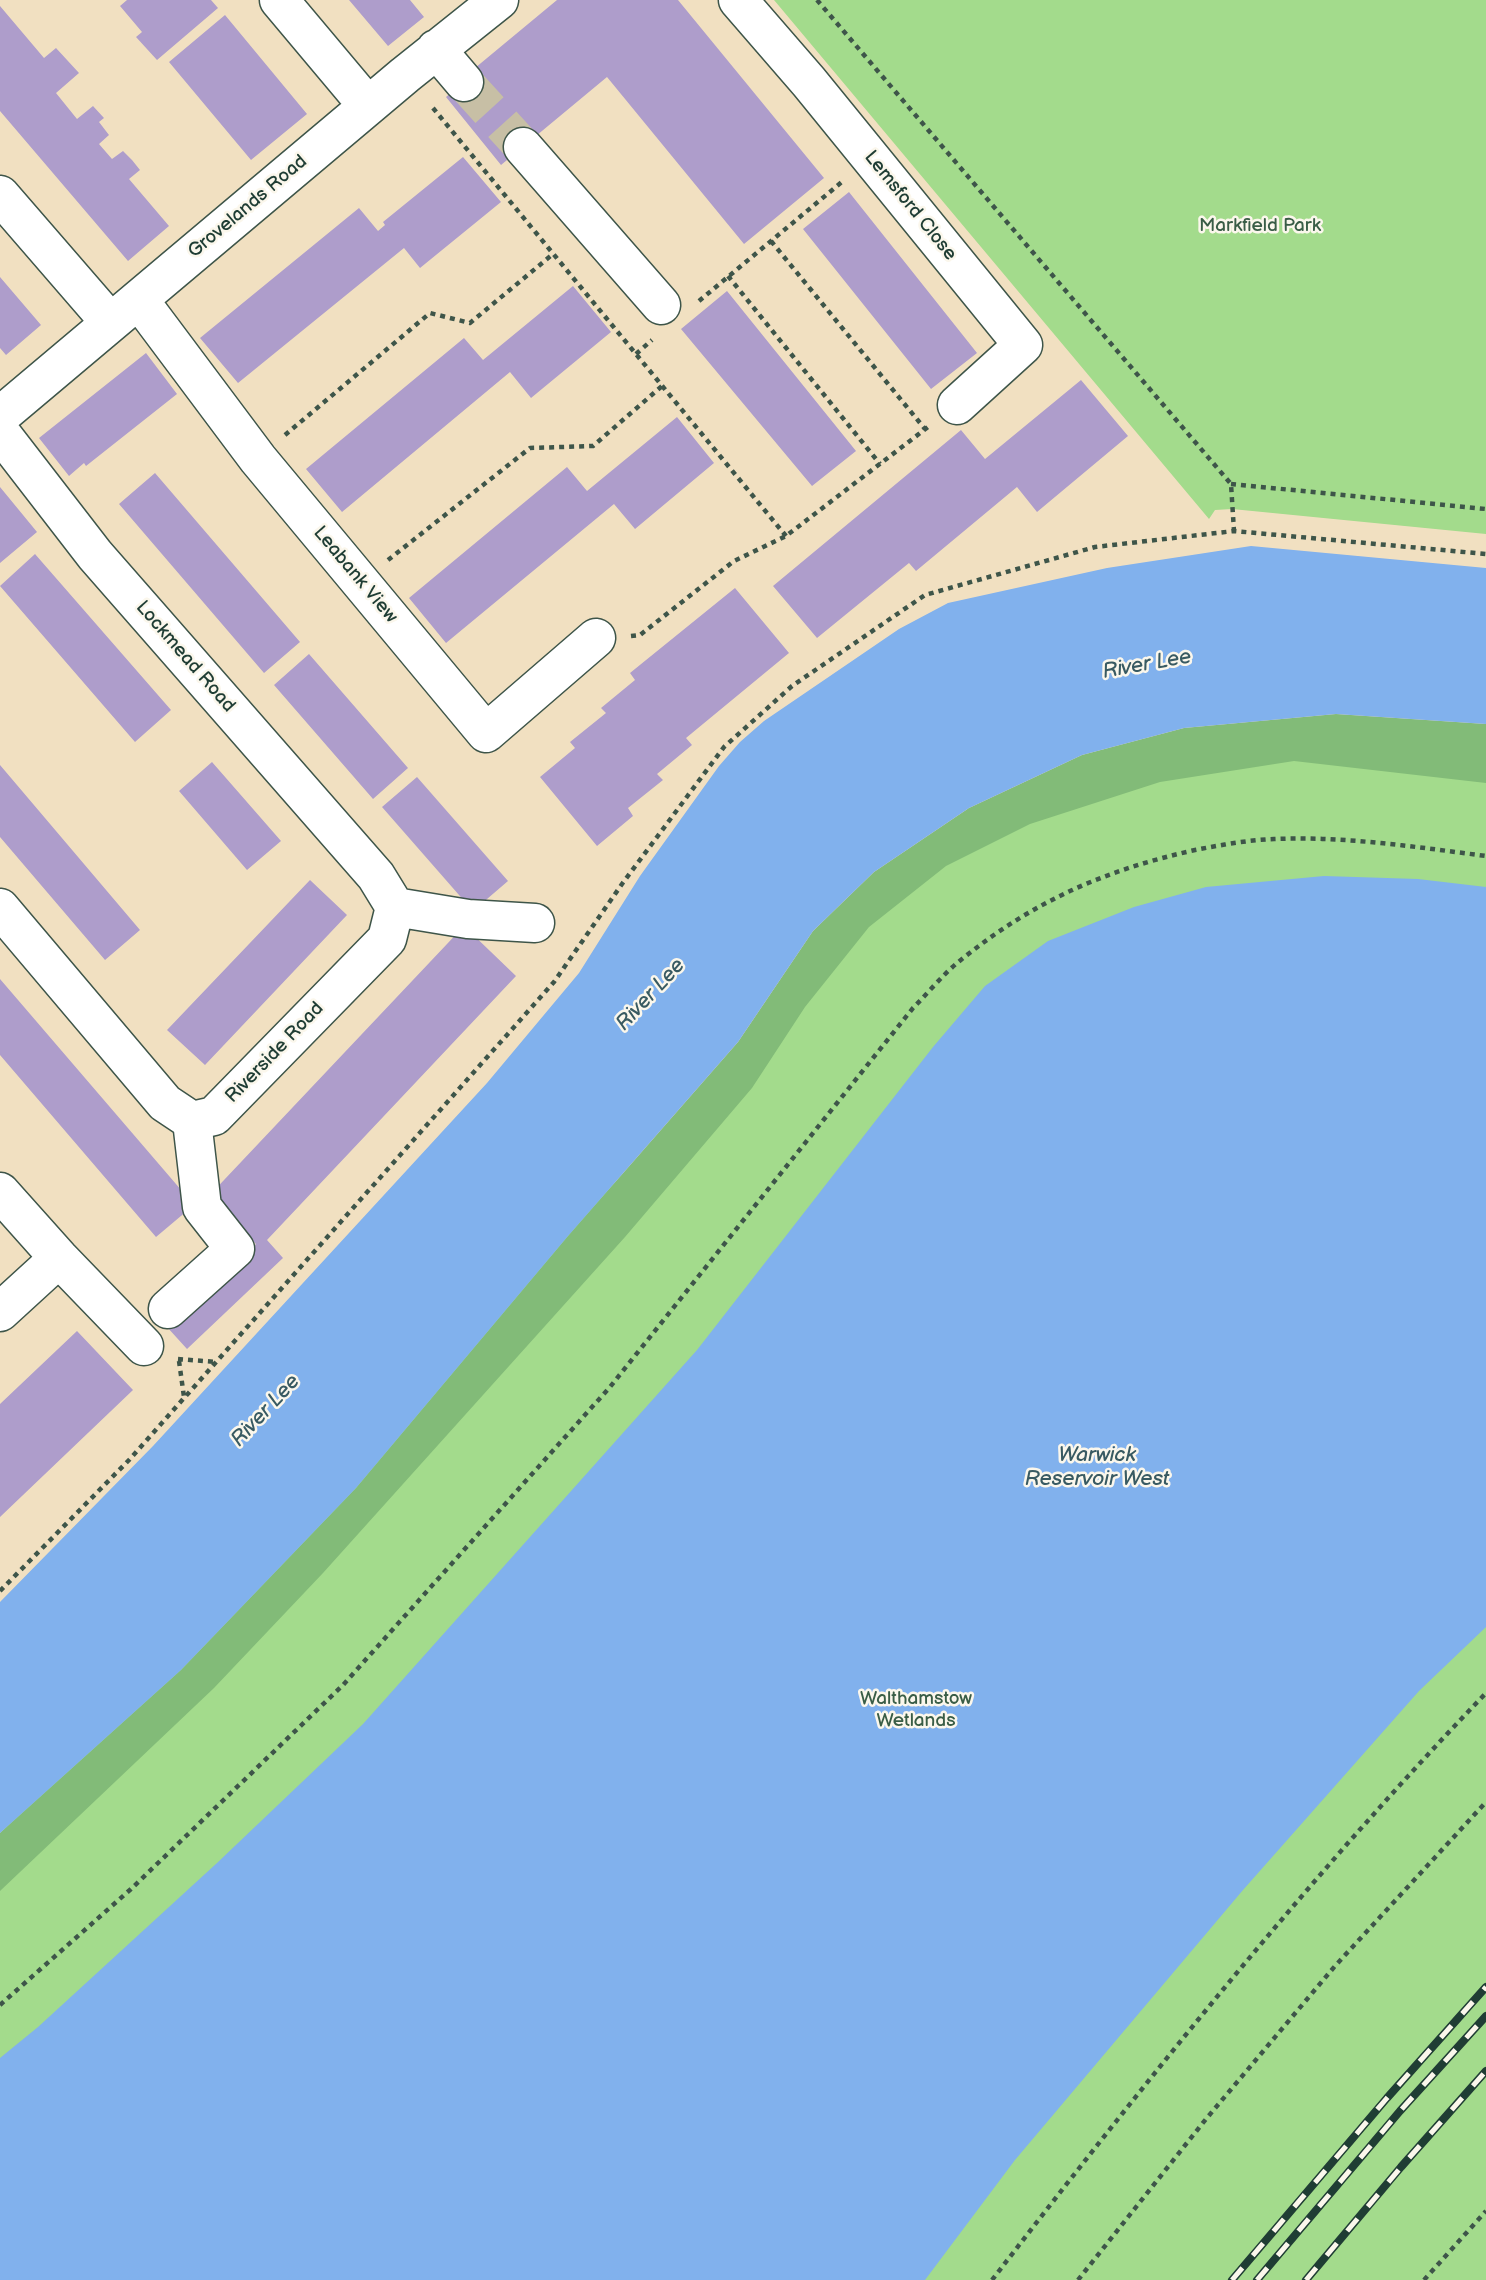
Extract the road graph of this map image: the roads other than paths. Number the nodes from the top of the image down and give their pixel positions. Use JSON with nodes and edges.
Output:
{"nodes":[{"id":1,"x":279,"y":0,"type":"edge"},
{"id":2,"x":499,"y":0,"type":"edge"},
{"id":3,"x":738,"y":0,"type":"edge"},
{"id":4,"x":436,"y":49,"type":"junction"},
{"id":5,"x":464,"y":82,"type":"tunnel mouth"},
{"id":6,"x":369,"y":106,"type":"junction"},
{"id":7,"x":523,"y":147,"type":"tunnel mouth"},
{"id":8,"x":0,"y":195,"type":"edge"},
{"id":9,"x":124,"y":311,"type":"junction"},
{"id":10,"x":672,"y":315,"type":"road end"},
{"id":11,"x":957,"y":405,"type":"road end"},
{"id":12,"x":0,"y":416,"type":"edge"},
{"id":13,"x":0,"y":432,"type":"edge"},
{"id":14,"x":596,"y":638,"type":"road end"},
{"id":15,"x":386,"y":891,"type":"junction"},
{"id":16,"x":0,"y":908,"type":"edge"},
{"id":17,"x":536,"y":923,"type":"dead end"},
{"id":18,"x":192,"y":1122,"type":"junction"},
{"id":19,"x":0,"y":1192,"type":"edge"},
{"id":20,"x":59,"y":1258,"type":"junction"},
{"id":21,"x":169,"y":1308,"type":"dead end"},
{"id":22,"x":0,"y":1312,"type":"edge"},
{"id":23,"x":144,"y":1346,"type":"dead end"}],
"edges":[{"from":1,"to":6,"type":"street"},
{"from":2,"to":4,"type":"street","name":"Grovelands Road"},
{"from":3,"to":11,"type":"street","name":"Lemsford Close"},
{"from":4,"to":5,"type":"street"},
{"from":4,"to":6,"type":"street","name":"Grovelands Road"},
{"from":6,"to":9,"type":"street","name":"Grovelands Road"},
{"from":7,"to":10,"type":"street"},
{"from":8,"to":9,"type":"street","name":"Leabank View"},
{"from":9,"to":12,"type":"street","name":"Grovelands Road"},
{"from":9,"to":14,"type":"street","name":"Leabank View"},
{"from":13,"to":15,"type":"street","name":"Lockmead Road"},
{"from":15,"to":17,"type":"street"},
{"from":15,"to":18,"type":"street","name":"Riverside Road"},
{"from":16,"to":18,"type":"street"},
{"from":18,"to":21,"type":"street"},
{"from":19,"to":20,"type":"street"},
{"from":20,"to":22,"type":"street"},
{"from":20,"to":23,"type":"street"}]}
